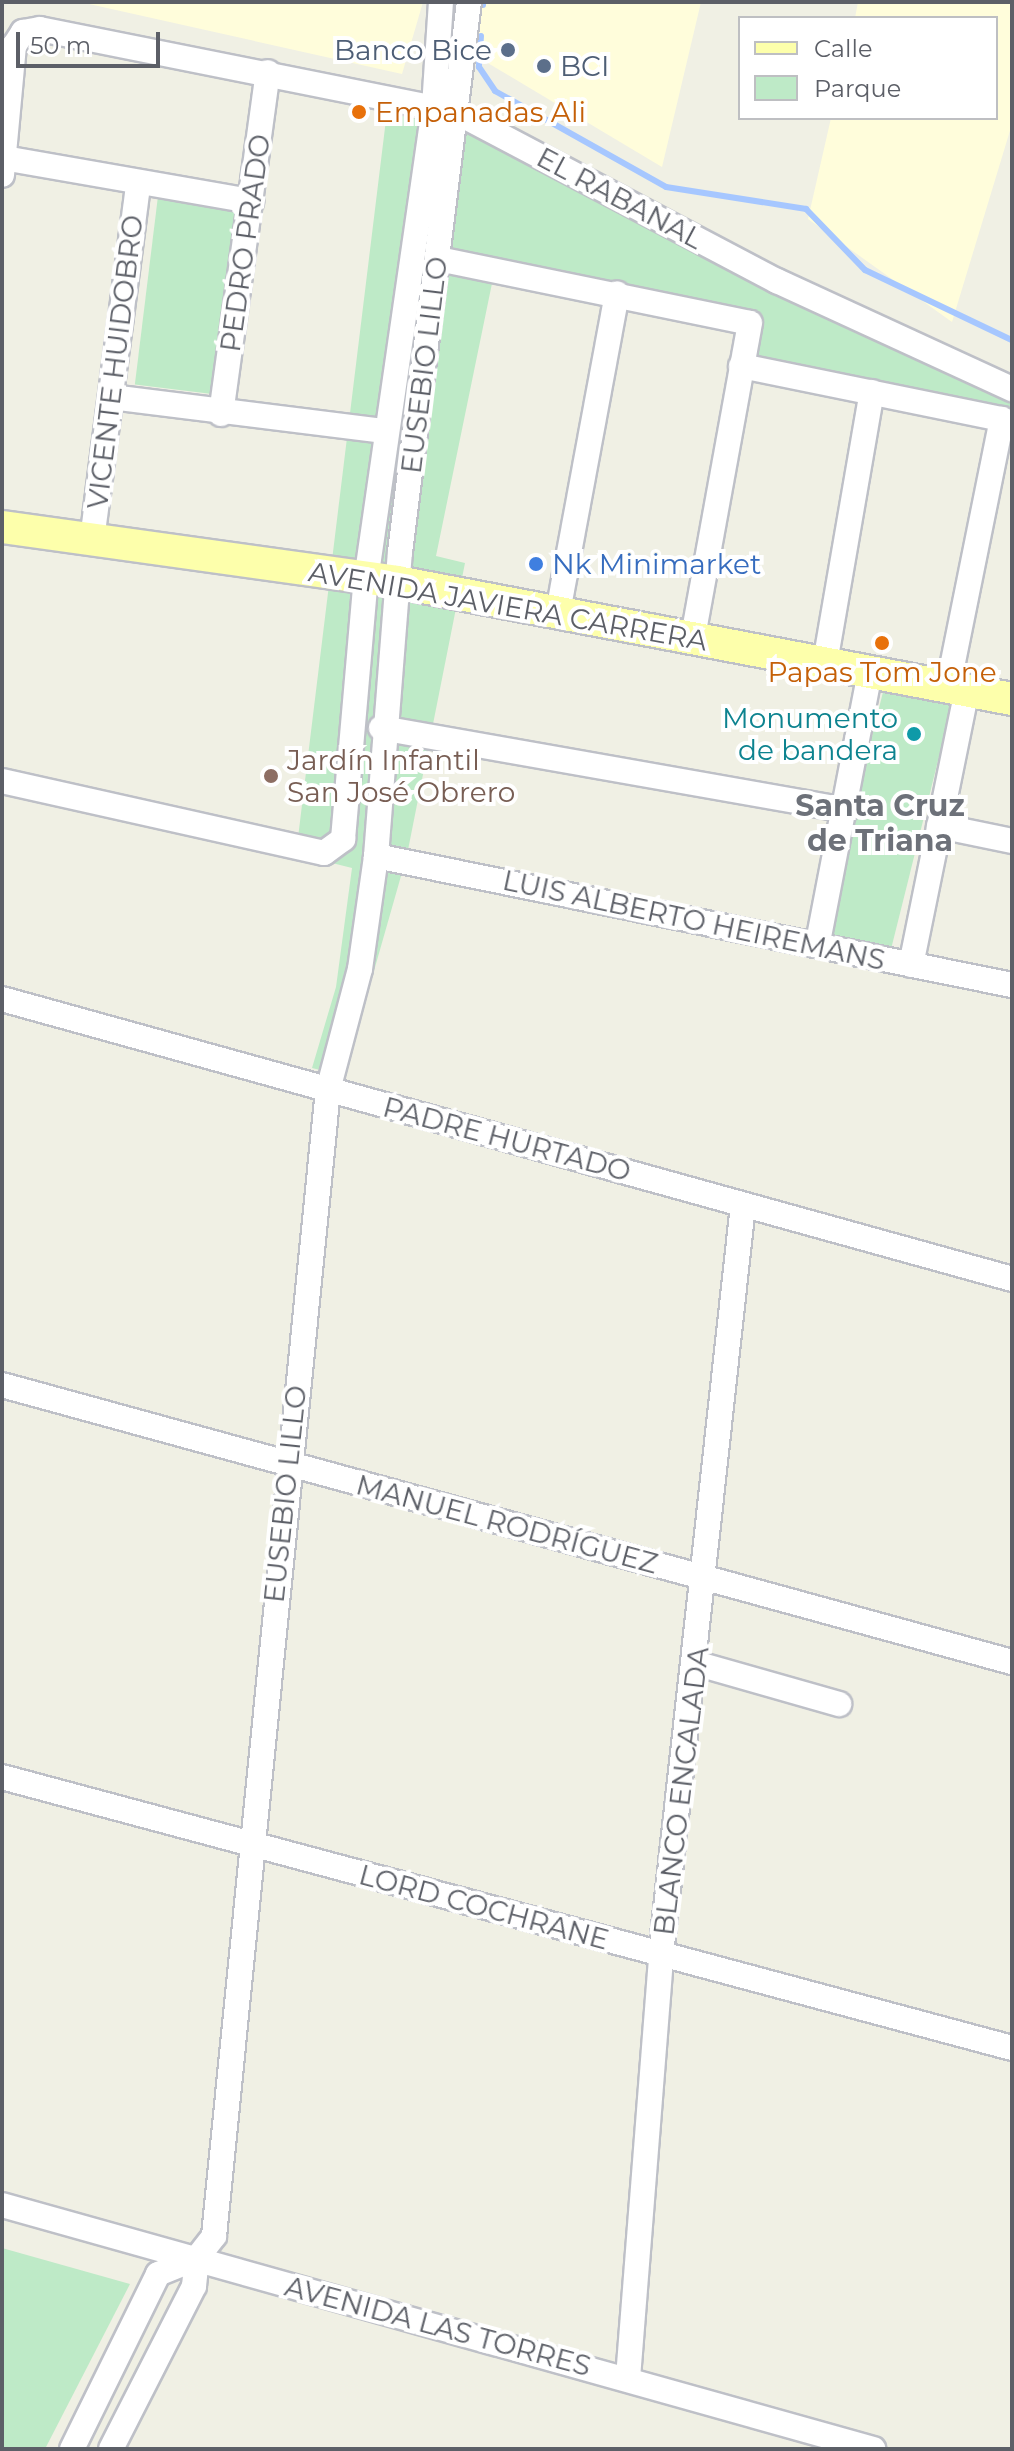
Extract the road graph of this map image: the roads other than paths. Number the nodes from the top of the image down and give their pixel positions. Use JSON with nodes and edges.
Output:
{"nodes":[{"id":1,"x":441,"y":2,"type":"edge"},
{"id":2,"x":469,"y":2,"type":"edge"},
{"id":3,"x":268,"y":72,"type":"junction"},
{"id":4,"x":445,"y":110,"type":"junction"},
{"id":5,"x":3,"y":166,"type":"edge"},
{"id":6,"x":138,"y":184,"type":"junction"},
{"id":7,"x":251,"y":201,"type":"junction"},
{"id":8,"x":438,"y":259,"type":"junction"},
{"id":9,"x":617,"y":293,"type":"junction"},
{"id":10,"x":741,"y":366,"type":"junction"},
{"id":11,"x":1012,"y":389,"type":"edge"},
{"id":12,"x":872,"y":392,"type":"junction"},
{"id":13,"x":111,"y":397,"type":"junction"},
{"id":14,"x":221,"y":414,"type":"junction"},
{"id":15,"x":385,"y":431,"type":"junction"},
{"id":16,"x":2,"y":527,"type":"edge"},
{"id":17,"x":92,"y":540,"type":"junction"},
{"id":18,"x":382,"y":580,"type":"junction"},
{"id":19,"x":558,"y":612,"type":"junction"},
{"id":20,"x":693,"y":638,"type":"junction"},
{"id":21,"x":360,"y":654,"type":"junction"},
{"id":22,"x":825,"y":663,"type":"junction"},
{"id":23,"x":870,"y":672,"type":"junction"},
{"id":24,"x":958,"y":688,"type":"junction"},
{"id":25,"x":1012,"y":699,"type":"edge"},
{"id":26,"x":381,"y":728,"type":"junction"},
{"id":27,"x":349,"y":779,"type":"junction"},
{"id":28,"x":2,"y":781,"type":"edge"},
{"id":29,"x":376,"y":786,"type":"junction"},
{"id":30,"x":846,"y":810,"type":"junction"},
{"id":31,"x":939,"y":826,"type":"junction"},
{"id":32,"x":1012,"y":841,"type":"edge"},
{"id":33,"x":376,"y":856,"type":"junction"},
{"id":34,"x":818,"y":942,"type":"junction"},
{"id":35,"x":911,"y":965,"type":"junction"},
{"id":36,"x":1012,"y":985,"type":"edge"},
{"id":37,"x":2,"y":999,"type":"edge"},
{"id":38,"x":328,"y":1090,"type":"junction"},
{"id":39,"x":743,"y":1205,"type":"junction"},
{"id":40,"x":1012,"y":1279,"type":"edge"},
{"id":41,"x":2,"y":1385,"type":"edge"},
{"id":42,"x":287,"y":1463,"type":"junction"},
{"id":43,"x":706,"y":1579,"type":"junction"},
{"id":44,"x":1012,"y":1662,"type":"edge"},
{"id":45,"x":695,"y":1663,"type":"junction"},
{"id":46,"x":839,"y":1704,"type":"dead end"},
{"id":47,"x":2,"y":1777,"type":"edge"},
{"id":48,"x":249,"y":1846,"type":"junction"},
{"id":49,"x":661,"y":1954,"type":"junction"},
{"id":50,"x":1012,"y":2048,"type":"edge"},
{"id":51,"x":2,"y":2205,"type":"edge"},
{"id":52,"x":197,"y":2258,"type":"junction"},
{"id":53,"x":628,"y":2378,"type":"junction"},
{"id":54,"x":72,"y":2449,"type":"edge"},
{"id":55,"x":111,"y":2449,"type":"edge"},
{"id":56,"x":873,"y":2449,"type":"edge"}],
"edges":[{"from":1,"to":4,"type":"street","name":"EUSEBIO LILLO"},
{"from":2,"to":4,"type":"street","name":"EUSEBIO LILLO"},
{"from":3,"to":4,"type":"street","name":"EL RABANAL"},
{"from":3,"to":5,"type":"street","name":"EL RABANAL"},
{"from":3,"to":7,"type":"street","name":"PEDRO PRADO"},
{"from":4,"to":8,"type":"street","name":"EUSEBIO LILLO"},
{"from":4,"to":11,"type":"street","name":"EL RABANAL"},
{"from":4,"to":15,"type":"street","name":"EUSEBIO LILLO"},
{"from":5,"to":6,"type":"street"},
{"from":6,"to":7,"type":"street"},
{"from":6,"to":13,"type":"street","name":"VICENTE HUIDOBRO"},
{"from":7,"to":14,"type":"street","name":"PEDRO PRADO"},
{"from":8,"to":9,"type":"street"},
{"from":8,"to":18,"type":"street","name":"EUSEBIO LILLO"},
{"from":9,"to":10,"type":"street"},
{"from":9,"to":19,"type":"street"},
{"from":10,"to":12,"type":"street"},
{"from":10,"to":20,"type":"street"},
{"from":12,"to":22,"type":"street"},
{"from":12,"to":24,"type":"street"},
{"from":13,"to":14,"type":"street"},
{"from":13,"to":17,"type":"street","name":"VICENTE HUIDOBRO"},
{"from":14,"to":15,"type":"street"},
{"from":15,"to":18,"type":"street","name":"EUSEBIO LILLO"},
{"from":16,"to":17,"type":"main road","name":"AVENIDA JAVIERA CARRERA"},
{"from":17,"to":18,"type":"main road","name":"AVENIDA JAVIERA CARRERA"},
{"from":18,"to":19,"type":"main road","name":"AVENIDA JAVIERA CARRERA"},
{"from":18,"to":21,"type":"street","name":"EUSEBIO LILLO"},
{"from":18,"to":26,"type":"street","name":"EUSEBIO LILLO"},
{"from":19,"to":20,"type":"main road","name":"AVENIDA JAVIERA CARRERA"},
{"from":20,"to":22,"type":"main road","name":"AVENIDA JAVIERA CARRERA"},
{"from":21,"to":26,"type":"street","name":"EUSEBIO LILLO"},
{"from":21,"to":27,"type":"street","name":"EUSEBIO LILLO"},
{"from":22,"to":23,"type":"main road","name":"AVENIDA JAVIERA CARRERA"},
{"from":23,"to":24,"type":"main road","name":"AVENIDA JAVIERA CARRERA"},
{"from":23,"to":30,"type":"street"},
{"from":24,"to":25,"type":"main road","name":"AVENIDA JAVIERA CARRERA"},
{"from":24,"to":31,"type":"street"},
{"from":26,"to":29,"type":"street","name":"EUSEBIO LILLO"},
{"from":26,"to":30,"type":"street"},
{"from":27,"to":28,"type":"street"},
{"from":27,"to":29,"type":"street"},
{"from":29,"to":33,"type":"street","name":"EUSEBIO LILLO"},
{"from":30,"to":34,"type":"street"},
{"from":31,"to":32,"type":"street"},
{"from":31,"to":35,"type":"street"},
{"from":33,"to":34,"type":"street","name":"LUIS ALBERTO HEIREMANS"},
{"from":33,"to":38,"type":"street","name":"EUSEBIO LILLO"},
{"from":34,"to":35,"type":"street","name":"LUIS ALBERTO HEIREMANS"},
{"from":35,"to":36,"type":"street","name":"LUIS ALBERTO HEIREMANS"},
{"from":37,"to":38,"type":"street","name":"PADRE HURTADO"},
{"from":38,"to":39,"type":"street","name":"PADRE HURTADO"},
{"from":38,"to":42,"type":"street","name":"EUSEBIO LILLO"},
{"from":39,"to":40,"type":"street","name":"PADRE HURTADO"},
{"from":39,"to":43,"type":"street","name":"BLANCO ENCALADA"},
{"from":41,"to":42,"type":"street","name":"MANUEL RODRÍGUEZ"},
{"from":42,"to":43,"type":"street","name":"MANUEL RODRÍGUEZ"},
{"from":42,"to":48,"type":"street","name":"EUSEBIO LILLO"},
{"from":43,"to":44,"type":"street","name":"MANUEL RODRÍGUEZ"},
{"from":43,"to":45,"type":"street","name":"BLANCO ENCALADA"},
{"from":45,"to":46,"type":"street"},
{"from":45,"to":49,"type":"street","name":"BLANCO ENCALADA"},
{"from":47,"to":48,"type":"street","name":"LORD COCHRANE"},
{"from":48,"to":49,"type":"street","name":"LORD COCHRANE"},
{"from":48,"to":52,"type":"street","name":"EUSEBIO LILLO"},
{"from":49,"to":50,"type":"street","name":"LORD COCHRANE"},
{"from":49,"to":53,"type":"street","name":"BLANCO ENCALADA"},
{"from":51,"to":52,"type":"street","name":"AVENIDA LAS TORRES"},
{"from":52,"to":53,"type":"street","name":"AVENIDA LAS TORRES"},
{"from":52,"to":54,"type":"street"},
{"from":52,"to":55,"type":"street","name":"EUSEBIO LILLO"},
{"from":53,"to":56,"type":"street","name":"AVENIDA LAS TORRES"}]}
